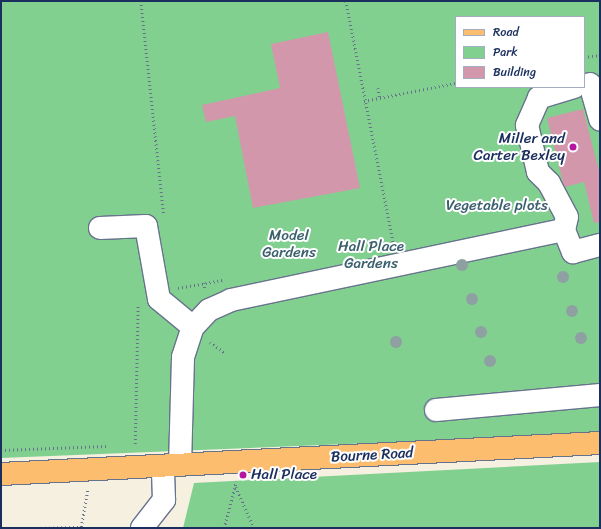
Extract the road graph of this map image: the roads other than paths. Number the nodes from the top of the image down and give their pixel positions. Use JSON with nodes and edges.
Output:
{"nodes":[{"id":1,"x":587,"y":84,"type":"edge"},
{"id":2,"x":573,"y":88,"type":"edge"},
{"id":3,"x":600,"y":120,"type":"edge"},
{"id":4,"x":100,"y":228,"type":"dead end"},
{"id":5,"x":564,"y":230,"type":"junction"},
{"id":6,"x":600,"y":245,"type":"edge"},
{"id":7,"x":193,"y":327,"type":"junction"},
{"id":8,"x":600,"y":395,"type":"edge"},
{"id":9,"x":436,"y":410,"type":"dead end"},
{"id":10,"x":600,"y":443,"type":"edge"},
{"id":11,"x":172,"y":465,"type":"junction"},
{"id":12,"x":1,"y":474,"type":"edge"},
{"id":13,"x":142,"y":528,"type":"edge"}],
"edges":[{"from":1,"to":3,"type":"lane"},
{"from":2,"to":5,"type":"lane"},
{"from":4,"to":7,"type":"lane"},
{"from":5,"to":6,"type":"lane"},
{"from":5,"to":7,"type":"lane"},
{"from":7,"to":11,"type":"lane"},
{"from":8,"to":9,"type":"lane"},
{"from":10,"to":11,"type":"main road","name":"Bourne Road"},
{"from":11,"to":12,"type":"main road","name":"Bourne Road"},
{"from":11,"to":13,"type":"lane"}]}
